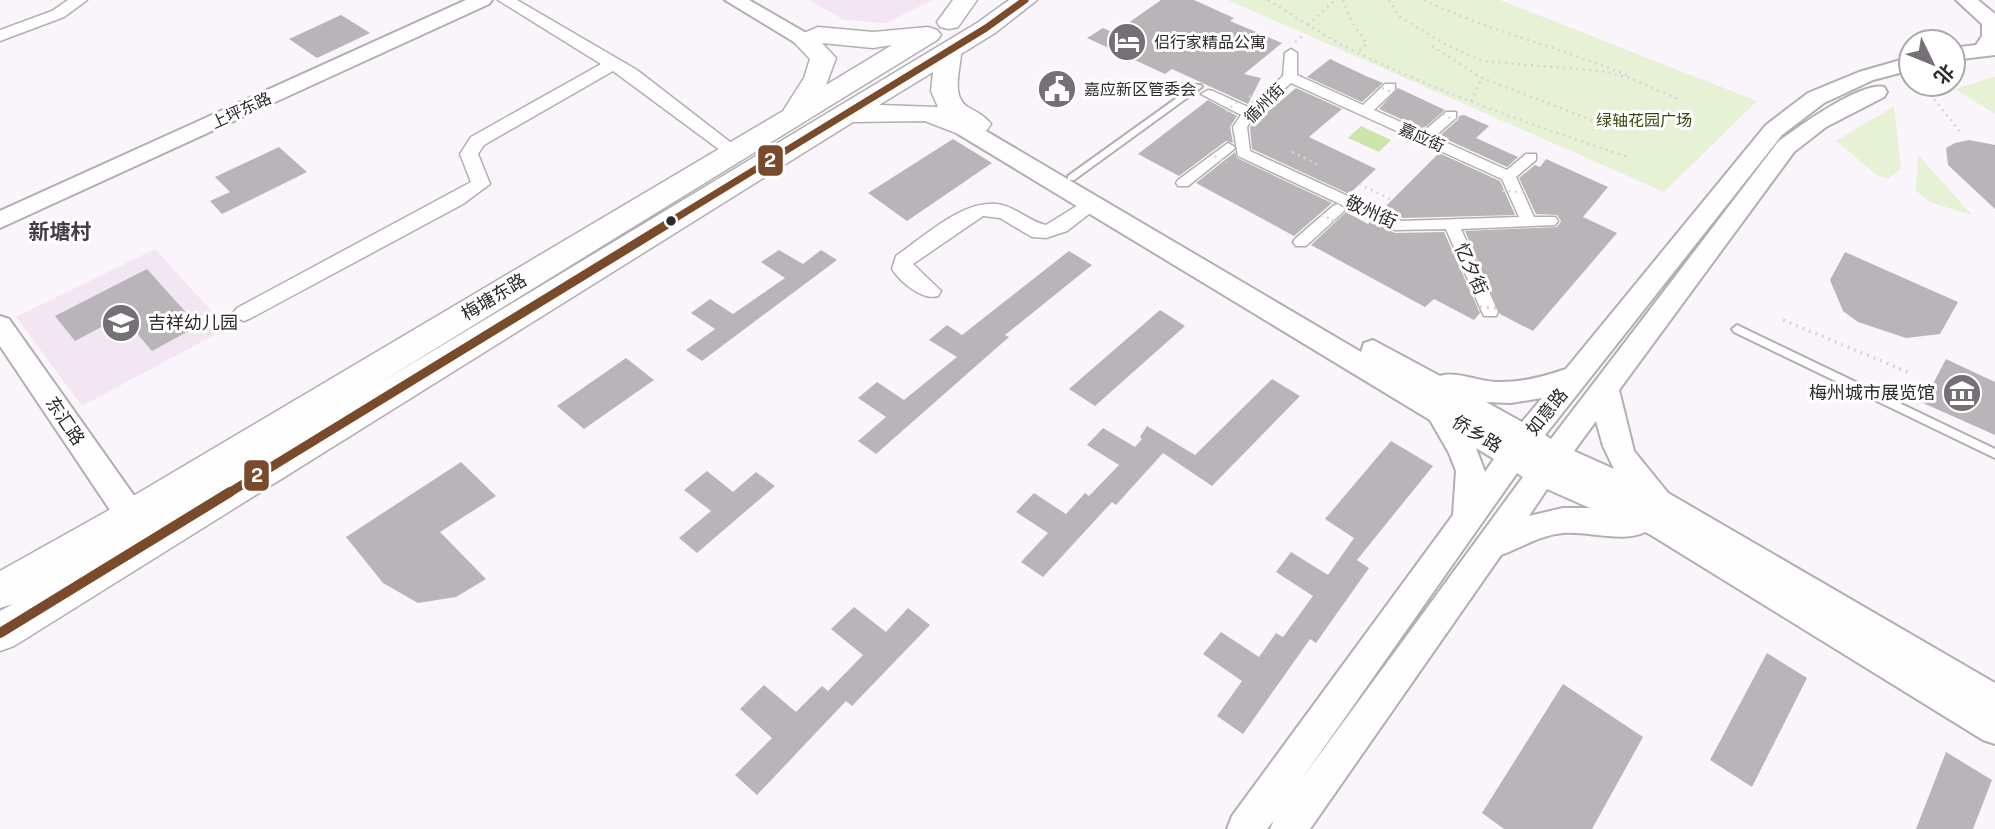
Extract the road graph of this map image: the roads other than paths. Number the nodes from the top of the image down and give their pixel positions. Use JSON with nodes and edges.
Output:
{"nodes":[{"id":1,"x":79,"y":0,"type":"edge"},
{"id":2,"x":460,"y":0,"type":"edge"},
{"id":3,"x":482,"y":0,"type":"edge"},
{"id":4,"x":506,"y":0,"type":"edge"},
{"id":5,"x":735,"y":0,"type":"edge"},
{"id":6,"x":756,"y":0,"type":"edge"},
{"id":7,"x":1025,"y":0,"type":"edge"},
{"id":8,"x":1048,"y":0,"type":"edge"},
{"id":9,"x":1966,"y":0,"type":"edge"},
{"id":10,"x":986,"y":14,"type":"edge"},
{"id":11,"x":948,"y":26,"type":"edge"},
{"id":12,"x":0,"y":36,"type":"edge"},
{"id":13,"x":812,"y":38,"type":"junction"},
{"id":14,"x":1291,"y":53,"type":"dead end"},
{"id":15,"x":1967,"y":54,"type":"edge"},
{"id":16,"x":1991,"y":54,"type":"edge"},
{"id":17,"x":1967,"y":63,"type":"edge"},
{"id":18,"x":613,"y":64,"type":"junction"},
{"id":19,"x":1897,"y":67,"type":"edge"},
{"id":20,"x":1290,"y":77,"type":"junction"},
{"id":21,"x":1388,"y":89,"type":"dead end"},
{"id":22,"x":1897,"y":90,"type":"edge"},
{"id":23,"x":1203,"y":91,"type":"joint"},
{"id":24,"x":1364,"y":111,"type":"junction"},
{"id":25,"x":1249,"y":113,"type":"junction"},
{"id":26,"x":845,"y":114,"type":"junction"},
{"id":27,"x":793,"y":116,"type":"junction"},
{"id":28,"x":1450,"y":117,"type":"dead end"},
{"id":29,"x":972,"y":126,"type":"junction"},
{"id":30,"x":1424,"y":138,"type":"junction"},
{"id":31,"x":1228,"y":147,"type":"dead end"},
{"id":32,"x":734,"y":152,"type":"junction"},
{"id":33,"x":1243,"y":153,"type":"joint"},
{"id":34,"x":1531,"y":157,"type":"dead end"},
{"id":35,"x":1508,"y":176,"type":"junction"},
{"id":36,"x":1071,"y":178,"type":"junction"},
{"id":37,"x":1183,"y":183,"type":"dead end"},
{"id":38,"x":1091,"y":203,"type":"junction"},
{"id":39,"x":0,"y":211,"type":"edge"},
{"id":40,"x":1337,"y":216,"type":"road end"},
{"id":41,"x":0,"y":220,"type":"edge"},
{"id":42,"x":1550,"y":221,"type":"dead end"},
{"id":43,"x":1529,"y":222,"type":"junction"},
{"id":44,"x":1452,"y":226,"type":"junction"},
{"id":45,"x":1301,"y":242,"type":"dead end"},
{"id":46,"x":931,"y":291,"type":"dead end"},
{"id":47,"x":1489,"y":309,"type":"dead end"},
{"id":48,"x":244,"y":313,"type":"dead end"},
{"id":49,"x":0,"y":326,"type":"edge"},
{"id":50,"x":1737,"y":329,"type":"dead end"},
{"id":51,"x":1418,"y":375,"type":"junction"},
{"id":52,"x":1577,"y":376,"type":"junction"},
{"id":53,"x":1605,"y":388,"type":"junction"},
{"id":54,"x":1439,"y":411,"type":"junction"},
{"id":55,"x":1519,"y":447,"type":"junction"},
{"id":56,"x":1995,"y":454,"type":"edge"},
{"id":57,"x":1548,"y":464,"type":"junction"},
{"id":58,"x":131,"y":516,"type":"junction"},
{"id":59,"x":1665,"y":517,"type":"junction"},
{"id":60,"x":1467,"y":519,"type":"junction"},
{"id":61,"x":1492,"y":545,"type":"junction"},
{"id":62,"x":0,"y":591,"type":"edge"},
{"id":63,"x":0,"y":633,"type":"edge"},
{"id":64,"x":1995,"y":701,"type":"edge"},
{"id":65,"x":1995,"y":728,"type":"edge"},
{"id":66,"x":1245,"y":829,"type":"edge"},
{"id":67,"x":1288,"y":829,"type":"edge"}],
"edges":[{"from":1,"to":12,"type":"street"},
{"from":2,"to":39,"type":"street","name":"上坪东路"},
{"from":3,"to":41,"type":"street","name":"上坪东路"},
{"from":4,"to":18,"type":"street"},
{"from":5,"to":13,"type":"street"},
{"from":6,"to":13,"type":"street"},
{"from":7,"to":10,"type":"main road","name":"梅塘东路"},
{"from":8,"to":10,"type":"main road"},
{"from":9,"to":16,"type":"street"},
{"from":10,"to":11,"type":"main road","name":"梅塘东路"},
{"from":11,"to":13,"type":"main road"},
{"from":11,"to":26,"type":"main road","name":"梅塘东路"},
{"from":11,"to":27,"type":"main road","name":"梅塘东路"},
{"from":11,"to":29,"type":"main road"},
{"from":13,"to":27,"type":"main road"},
{"from":14,"to":20,"type":"street","name":"循州街"},
{"from":15,"to":16,"type":"street"},
{"from":16,"to":17,"type":"street"},
{"from":18,"to":32,"type":"street"},
{"from":18,"to":48,"type":"street"},
{"from":19,"to":52,"type":"street","name":"如意路"},
{"from":20,"to":24,"type":"street","name":"嘉应街"},
{"from":20,"to":25,"type":"street","name":"循州街"},
{"from":21,"to":24,"type":"street"},
{"from":22,"to":53,"type":"street","name":"如意路"},
{"from":23,"to":25,"type":"street"},
{"from":23,"to":36,"type":"lane"},
{"from":24,"to":30,"type":"street","name":"嘉应街"},
{"from":25,"to":33,"type":"street","name":"循州街"},
{"from":26,"to":29,"type":"main road"},
{"from":26,"to":63,"type":"main road","name":"梅塘东路"},
{"from":27,"to":32,"type":"main road","name":"梅塘东路"},
{"from":28,"to":30,"type":"street"},
{"from":29,"to":36,"type":"street","name":"侨乡路"},
{"from":29,"to":38,"type":"street","name":"侨乡路"},
{"from":30,"to":35,"type":"street","name":"嘉应街"},
{"from":31,"to":37,"type":"street"},
{"from":32,"to":58,"type":"main road","name":"梅塘东路"},
{"from":33,"to":44,"type":"street","name":"敬州街"},
{"from":34,"to":35,"type":"street"},
{"from":35,"to":43,"type":"street"},
{"from":36,"to":51,"type":"street","name":"侨乡路"},
{"from":38,"to":46,"type":"street"},
{"from":38,"to":54,"type":"street","name":"侨乡路"},
{"from":40,"to":45,"type":"street"},
{"from":42,"to":43,"type":"street","name":"敬州街"},
{"from":43,"to":44,"type":"street","name":"敬州街"},
{"from":44,"to":47,"type":"street","name":"忆夕街"},
{"from":49,"to":58,"type":"street","name":"东汇路"},
{"from":50,"to":56,"type":"lane"},
{"from":51,"to":52,"type":"street"},
{"from":51,"to":55,"type":"street","name":"侨乡路"},
{"from":52,"to":55,"type":"street","name":"如意路"},
{"from":53,"to":57,"type":"street","name":"如意路"},
{"from":53,"to":59,"type":"street"},
{"from":54,"to":55,"type":"street","name":"侨乡路"},
{"from":54,"to":60,"type":"street"},
{"from":55,"to":57,"type":"street","name":"侨乡路"},
{"from":55,"to":60,"type":"street","name":"如意路"},
{"from":57,"to":59,"type":"street","name":"侨乡路"},
{"from":57,"to":61,"type":"street","name":"如意路"},
{"from":58,"to":62,"type":"main road","name":"梅塘东路"},
{"from":59,"to":61,"type":"street"},
{"from":59,"to":64,"type":"street","name":"侨乡路"},
{"from":59,"to":65,"type":"street","name":"侨乡路"},
{"from":60,"to":66,"type":"street","name":"如意路"},
{"from":61,"to":67,"type":"street","name":"如意路"}]}
